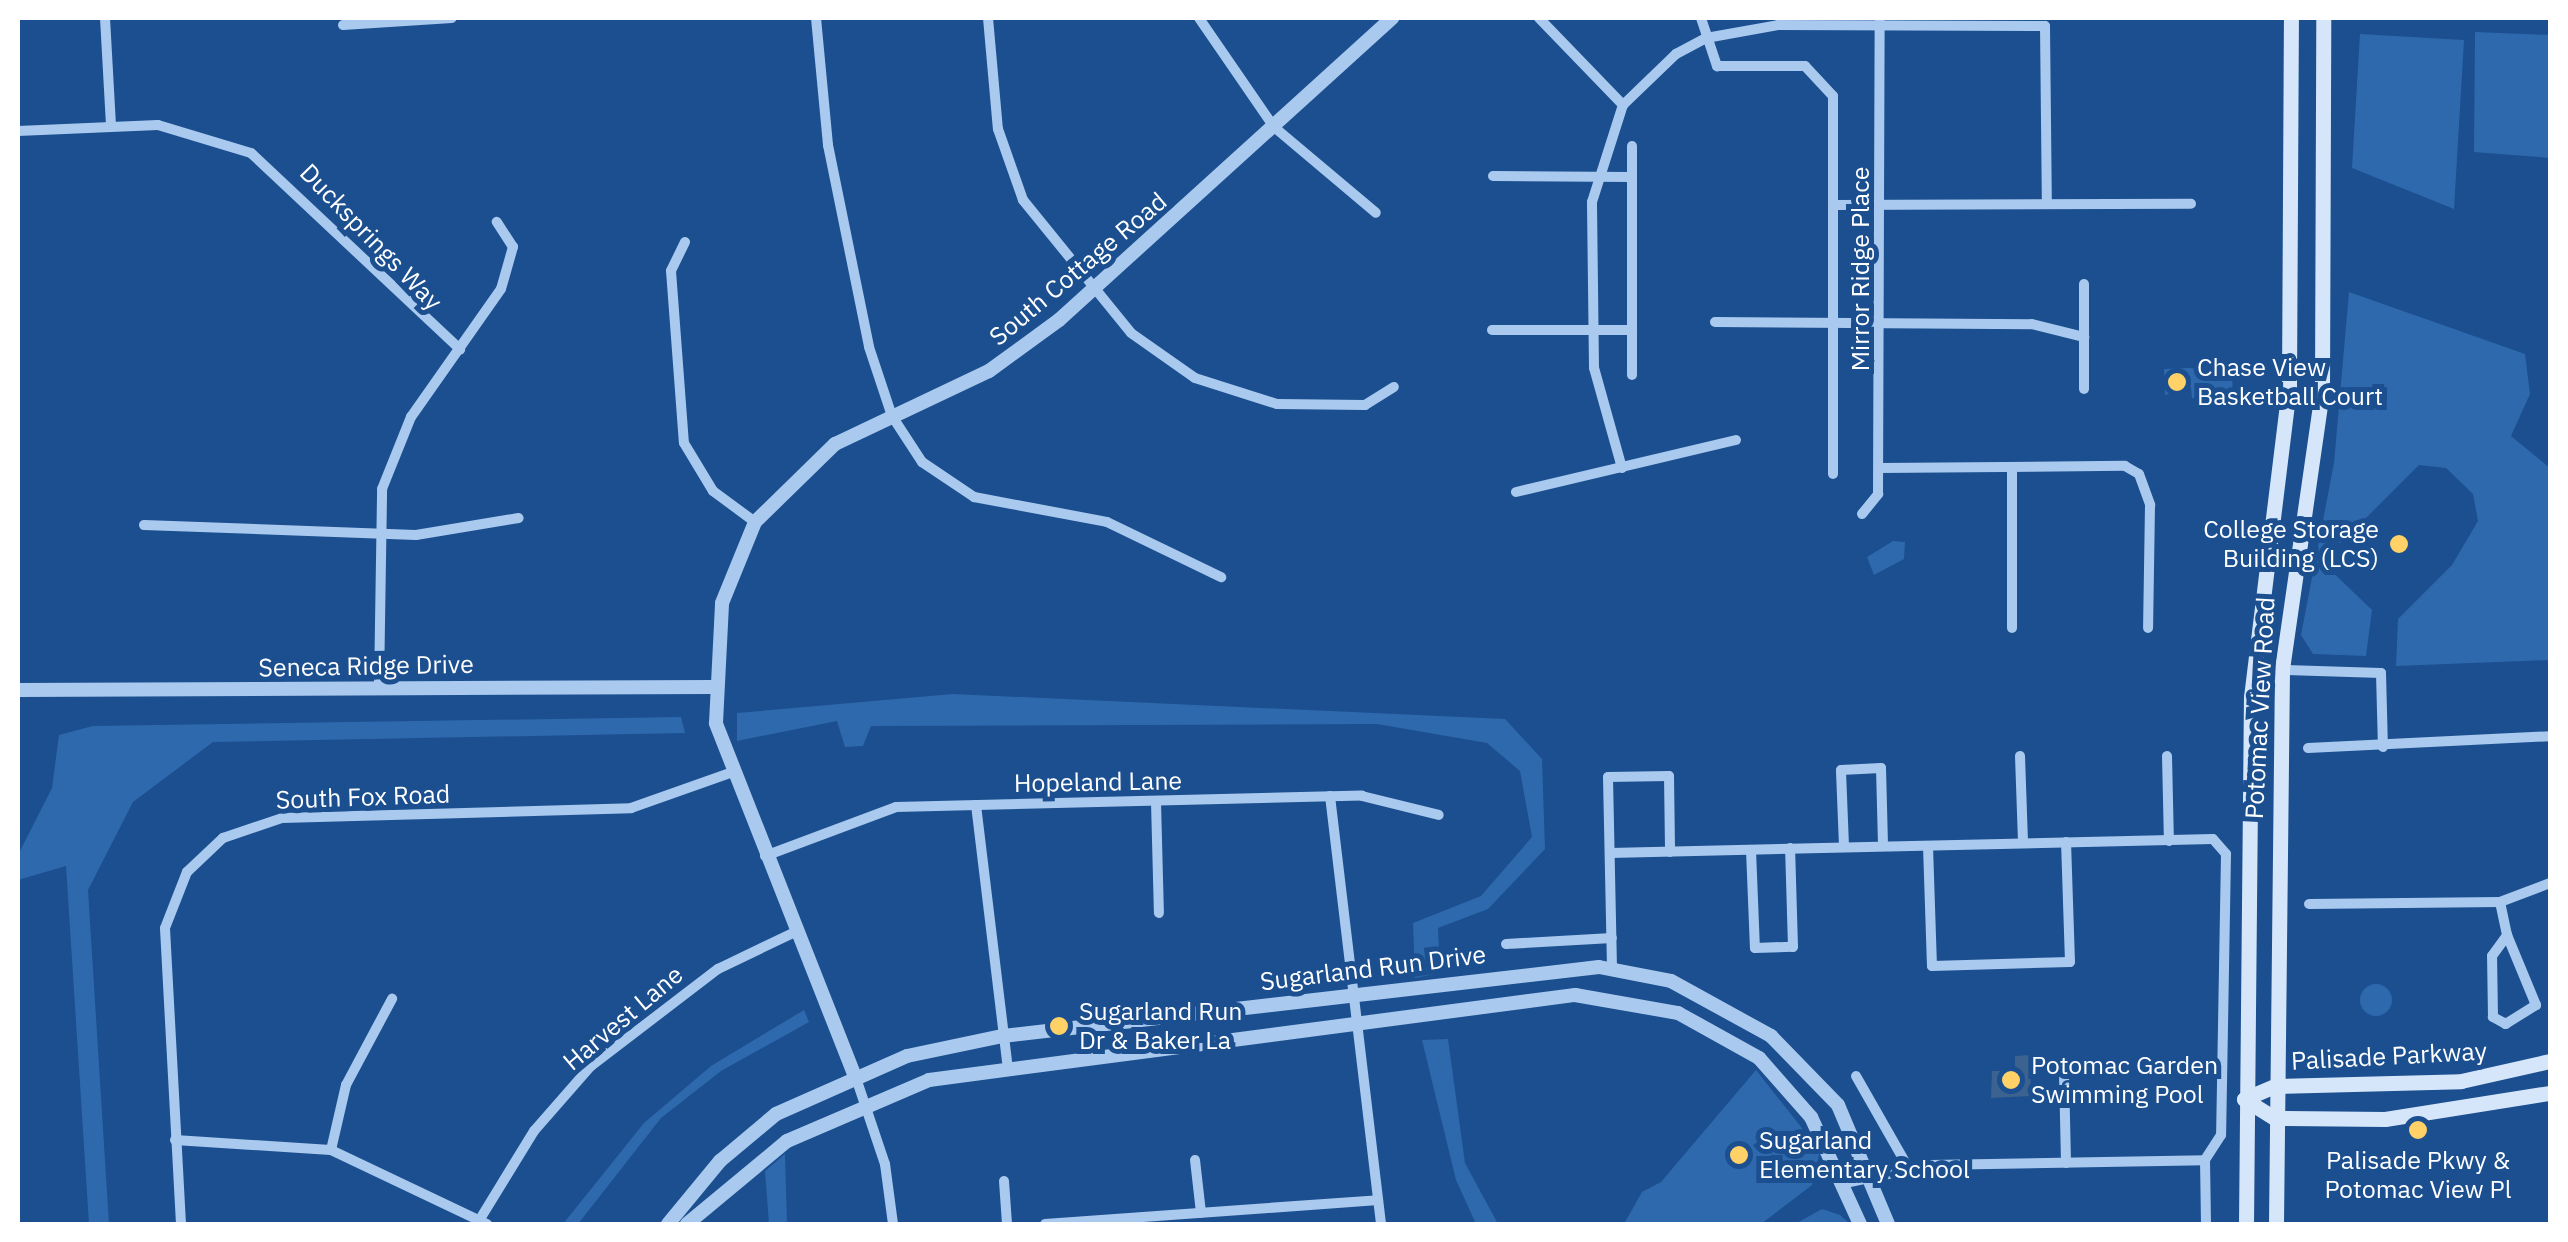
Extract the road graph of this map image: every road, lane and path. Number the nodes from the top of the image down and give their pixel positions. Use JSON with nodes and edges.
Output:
{"nodes":[{"id":1,"x":105,"y":18,"type":"edge"},
{"id":2,"x":452,"y":18,"type":"edge"},
{"id":3,"x":816,"y":18,"type":"edge"},
{"id":4,"x":988,"y":18,"type":"edge"},
{"id":5,"x":1199,"y":18,"type":"edge"},
{"id":6,"x":1392,"y":18,"type":"edge"},
{"id":7,"x":1538,"y":18,"type":"edge"},
{"id":8,"x":1700,"y":18,"type":"edge"},
{"id":9,"x":2291,"y":18,"type":"edge"},
{"id":10,"x":2324,"y":18,"type":"edge"},
{"id":11,"x":1880,"y":22,"type":"edge"},
{"id":12,"x":343,"y":24,"type":"dead end"},
{"id":13,"x":1706,"y":38,"type":"junction"},
{"id":14,"x":1623,"y":105,"type":"junction"},
{"id":15,"x":111,"y":125,"type":"junction"},
{"id":16,"x":1274,"y":127,"type":"junction"},
{"id":17,"x":18,"y":132,"type":"edge"},
{"id":18,"x":1632,"y":146,"type":"dead end"},
{"id":19,"x":1493,"y":176,"type":"dead end"},
{"id":20,"x":1596,"y":176,"type":"junction"},
{"id":21,"x":1631,"y":177,"type":"junction"},
{"id":22,"x":2046,"y":204,"type":"junction"},
{"id":23,"x":2190,"y":204,"type":"dead end"},
{"id":24,"x":1833,"y":205,"type":"junction"},
{"id":25,"x":1880,"y":205,"type":"junction"},
{"id":26,"x":1376,"y":214,"type":"dead end"},
{"id":27,"x":497,"y":222,"type":"dead end"},
{"id":28,"x":684,"y":242,"type":"dead end"},
{"id":29,"x":2084,"y":284,"type":"dead end"},
{"id":30,"x":1092,"y":292,"type":"junction"},
{"id":31,"x":1879,"y":321,"type":"junction"},
{"id":32,"x":1715,"y":322,"type":"dead end"},
{"id":33,"x":1832,"y":322,"type":"junction"},
{"id":34,"x":1492,"y":330,"type":"dead end"},
{"id":35,"x":1590,"y":330,"type":"junction"},
{"id":36,"x":1630,"y":330,"type":"junction"},
{"id":37,"x":2084,"y":337,"type":"junction"},
{"id":38,"x":460,"y":350,"type":"junction"},
{"id":39,"x":1632,"y":375,"type":"dead end"},
{"id":40,"x":1394,"y":387,"type":"dead end"},
{"id":41,"x":2084,"y":389,"type":"dead end"},
{"id":42,"x":892,"y":416,"type":"junction"},
{"id":43,"x":1736,"y":440,"type":"dead end"},
{"id":44,"x":1622,"y":468,"type":"junction"},
{"id":45,"x":1879,"y":468,"type":"junction"},
{"id":46,"x":2012,"y":469,"type":"junction"},
{"id":47,"x":1833,"y":474,"type":"dead end"},
{"id":48,"x":1516,"y":492,"type":"dead end"},
{"id":49,"x":1862,"y":514,"type":"dead end"},
{"id":50,"x":519,"y":518,"type":"dead end"},
{"id":51,"x":755,"y":522,"type":"junction"},
{"id":52,"x":144,"y":525,"type":"dead end"},
{"id":53,"x":376,"y":533,"type":"junction"},
{"id":54,"x":1220,"y":577,"type":"dead end"},
{"id":55,"x":2012,"y":628,"type":"dead end"},
{"id":56,"x":2148,"y":628,"type":"dead end"},
{"id":57,"x":2254,"y":669,"type":"junction"},
{"id":58,"x":2282,"y":669,"type":"junction"},
{"id":59,"x":379,"y":687,"type":"junction"},
{"id":60,"x":715,"y":687,"type":"junction"},
{"id":61,"x":18,"y":690,"type":"edge"},
{"id":62,"x":2550,"y":736,"type":"edge"},
{"id":63,"x":2384,"y":747,"type":"junction"},
{"id":64,"x":2308,"y":748,"type":"dead end"},
{"id":65,"x":2020,"y":756,"type":"dead end"},
{"id":66,"x":2167,"y":756,"type":"dead end"},
{"id":67,"x":730,"y":772,"type":"junction"},
{"id":68,"x":1330,"y":796,"type":"junction"},
{"id":69,"x":1156,"y":802,"type":"junction"},
{"id":70,"x":976,"y":805,"type":"junction"},
{"id":71,"x":1439,"y":815,"type":"dead end"},
{"id":72,"x":2168,"y":841,"type":"junction"},
{"id":73,"x":2066,"y":842,"type":"junction"},
{"id":74,"x":2023,"y":843,"type":"junction"},
{"id":75,"x":1844,"y":846,"type":"junction"},
{"id":76,"x":1882,"y":846,"type":"junction"},
{"id":77,"x":1928,"y":846,"type":"junction"},
{"id":78,"x":1790,"y":848,"type":"junction"},
{"id":79,"x":1751,"y":850,"type":"junction"},
{"id":80,"x":1670,"y":852,"type":"junction"},
{"id":81,"x":1610,"y":853,"type":"junction"},
{"id":82,"x":764,"y":856,"type":"junction"},
{"id":83,"x":2550,"y":883,"type":"edge"},
{"id":84,"x":2500,"y":902,"type":"junction"},
{"id":85,"x":2309,"y":904,"type":"dead end"},
{"id":86,"x":1159,"y":914,"type":"dead end"},
{"id":87,"x":795,"y":932,"type":"junction"},
{"id":88,"x":2507,"y":935,"type":"junction"},
{"id":89,"x":1612,"y":938,"type":"junction"},
{"id":90,"x":1506,"y":944,"type":"dead end"},
{"id":91,"x":1612,"y":968,"type":"junction"},
{"id":92,"x":1350,"y":994,"type":"junction"},
{"id":93,"x":392,"y":998,"type":"dead end"},
{"id":94,"x":1355,"y":1020,"type":"junction"},
{"id":95,"x":1003,"y":1036,"type":"junction"},
{"id":96,"x":2550,"y":1062,"type":"edge"},
{"id":97,"x":1008,"y":1068,"type":"junction"},
{"id":98,"x":854,"y":1074,"type":"junction"},
{"id":99,"x":2064,"y":1074,"type":"dead end"},
{"id":100,"x":1856,"y":1076,"type":"dead end"},
{"id":101,"x":2275,"y":1086,"type":"junction"},
{"id":102,"x":2550,"y":1093,"type":"edge"},
{"id":103,"x":2244,"y":1099,"type":"junction"},
{"id":104,"x":864,"y":1102,"type":"junction"},
{"id":105,"x":2274,"y":1118,"type":"junction"},
{"id":106,"x":175,"y":1140,"type":"junction"},
{"id":107,"x":331,"y":1150,"type":"junction"},
{"id":108,"x":1195,"y":1160,"type":"dead end"},
{"id":109,"x":2205,"y":1160,"type":"junction"},
{"id":110,"x":2066,"y":1163,"type":"junction"},
{"id":111,"x":1910,"y":1169,"type":"junction"},
{"id":112,"x":1004,"y":1182,"type":"dead end"},
{"id":113,"x":1872,"y":1182,"type":"junction"},
{"id":114,"x":1845,"y":1183,"type":"junction"},
{"id":115,"x":1378,"y":1200,"type":"junction"},
{"id":116,"x":1201,"y":1213,"type":"junction"},
{"id":117,"x":481,"y":1223,"type":"edge"},
{"id":118,"x":181,"y":1224,"type":"edge"},
{"id":119,"x":668,"y":1224,"type":"edge"},
{"id":120,"x":687,"y":1224,"type":"edge"},
{"id":121,"x":892,"y":1224,"type":"edge"},
{"id":122,"x":1006,"y":1224,"type":"edge"},
{"id":123,"x":1045,"y":1224,"type":"edge"},
{"id":124,"x":1381,"y":1224,"type":"edge"},
{"id":125,"x":1860,"y":1224,"type":"edge"},
{"id":126,"x":1888,"y":1224,"type":"edge"},
{"id":127,"x":2206,"y":1224,"type":"edge"},
{"id":128,"x":2246,"y":1224,"type":"edge"},
{"id":129,"x":2276,"y":1224,"type":"edge"}],
"edges":[{"from":1,"to":15,"type":"street"},
{"from":2,"to":12,"type":"street"},
{"from":3,"to":42,"type":"street"},
{"from":4,"to":30,"type":"street"},
{"from":5,"to":16,"type":"street"},
{"from":6,"to":16,"type":"street","name":"South Cottage Road"},
{"from":7,"to":14,"type":"street"},
{"from":8,"to":13,"type":"street"},
{"from":9,"to":57,"type":"main road","name":"Potomac View Road"},
{"from":10,"to":58,"type":"main road","name":"Potomac View Road"},
{"from":11,"to":13,"type":"street"},
{"from":11,"to":22,"type":"street"},
{"from":11,"to":25,"type":"street","name":"Mirror Ridge Place"},
{"from":13,"to":14,"type":"street"},
{"from":13,"to":24,"type":"street"},
{"from":14,"to":20,"type":"street"},
{"from":15,"to":17,"type":"street","name":"Ducksprings Way"},
{"from":15,"to":38,"type":"street","name":"Ducksprings Way"},
{"from":16,"to":26,"type":"street"},
{"from":16,"to":30,"type":"street","name":"South Cottage Road"},
{"from":18,"to":21,"type":"street"},
{"from":19,"to":20,"type":"street"},
{"from":20,"to":21,"type":"street"},
{"from":20,"to":35,"type":"street"},
{"from":21,"to":36,"type":"street"},
{"from":22,"to":23,"type":"street"},
{"from":22,"to":25,"type":"street"},
{"from":24,"to":25,"type":"street"},
{"from":24,"to":33,"type":"street"},
{"from":25,"to":31,"type":"street","name":"Mirror Ridge Place"},
{"from":27,"to":38,"type":"street"},
{"from":28,"to":51,"type":"street"},
{"from":29,"to":37,"type":"street"},
{"from":30,"to":40,"type":"street"},
{"from":30,"to":42,"type":"street","name":"South Cottage Road"},
{"from":31,"to":33,"type":"street"},
{"from":31,"to":37,"type":"street"},
{"from":31,"to":45,"type":"street","name":"Mirror Ridge Place"},
{"from":32,"to":33,"type":"street"},
{"from":33,"to":47,"type":"street"},
{"from":34,"to":35,"type":"street"},
{"from":35,"to":36,"type":"street"},
{"from":35,"to":44,"type":"street"},
{"from":36,"to":39,"type":"street"},
{"from":37,"to":41,"type":"street"},
{"from":38,"to":53,"type":"street"},
{"from":42,"to":51,"type":"street","name":"South Cottage Road"},
{"from":42,"to":54,"type":"street"},
{"from":43,"to":44,"type":"street"},
{"from":44,"to":48,"type":"street"},
{"from":45,"to":46,"type":"street"},
{"from":45,"to":49,"type":"street","name":"Mirror Ridge Place"},
{"from":46,"to":55,"type":"street"},
{"from":46,"to":56,"type":"street"},
{"from":50,"to":53,"type":"street"},
{"from":51,"to":60,"type":"street","name":"South Cottage Road"},
{"from":52,"to":53,"type":"street"},
{"from":53,"to":59,"type":"street"},
{"from":57,"to":58,"type":"street"},
{"from":57,"to":103,"type":"main road","name":"Potomac View Road"},
{"from":58,"to":63,"type":"street"},
{"from":58,"to":101,"type":"main road","name":"Potomac View Road"},
{"from":59,"to":60,"type":"street","name":"Seneca Ridge Drive"},
{"from":59,"to":61,"type":"street","name":"Seneca Ridge Drive"},
{"from":60,"to":67,"type":"street","name":"South Cottage Road"},
{"from":62,"to":63,"type":"street"},
{"from":63,"to":64,"type":"street"},
{"from":65,"to":74,"type":"street"},
{"from":66,"to":72,"type":"street"},
{"from":67,"to":82,"type":"street","name":"South Cottage Road"},
{"from":67,"to":106,"type":"street","name":"South Fox Road"},
{"from":68,"to":69,"type":"street","name":"Hopeland Lane"},
{"from":68,"to":71,"type":"street","name":"Hopeland Lane"},
{"from":68,"to":92,"type":"street"},
{"from":69,"to":70,"type":"street","name":"Hopeland Lane"},
{"from":69,"to":86,"type":"street"},
{"from":70,"to":82,"type":"street","name":"Hopeland Lane"},
{"from":70,"to":95,"type":"street"},
{"from":72,"to":73,"type":"street"},
{"from":72,"to":109,"type":"street"},
{"from":73,"to":74,"type":"street"},
{"from":73,"to":77,"type":"street"},
{"from":74,"to":77,"type":"street"},
{"from":75,"to":76,"type":"street"},
{"from":75,"to":76,"type":"street"},
{"from":75,"to":78,"type":"street"},
{"from":76,"to":77,"type":"street"},
{"from":78,"to":79,"type":"street"},
{"from":78,"to":79,"type":"street"},
{"from":79,"to":80,"type":"street"},
{"from":80,"to":81,"type":"street"},
{"from":80,"to":81,"type":"street"},
{"from":81,"to":89,"type":"street"},
{"from":82,"to":87,"type":"street","name":"South Cottage Road"},
{"from":83,"to":84,"type":"street"},
{"from":84,"to":85,"type":"street"},
{"from":84,"to":88,"type":"street"},
{"from":87,"to":98,"type":"street","name":"South Cottage Road"},
{"from":87,"to":117,"type":"street","name":"Harvest Lane"},
{"from":88,"to":88,"type":"street"},
{"from":89,"to":90,"type":"street"},
{"from":89,"to":91,"type":"street"},
{"from":91,"to":92,"type":"street","name":"Sugarland Run Drive"},
{"from":91,"to":113,"type":"street","name":"Sugarland Run Drive"},
{"from":92,"to":94,"type":"street"},
{"from":92,"to":95,"type":"street","name":"Sugarland Run Drive"},
{"from":93,"to":107,"type":"street"},
{"from":94,"to":97,"type":"street","name":"Sugarland Run Drive"},
{"from":94,"to":114,"type":"street","name":"Sugarland Run Drive"},
{"from":94,"to":115,"type":"street"},
{"from":95,"to":97,"type":"street"},
{"from":95,"to":98,"type":"street","name":"Sugarland Run Drive"},
{"from":96,"to":101,"type":"main road","name":"Palisade Parkway"},
{"from":97,"to":104,"type":"street","name":"Sugarland Run Drive"},
{"from":98,"to":104,"type":"street"},
{"from":98,"to":119,"type":"street","name":"Sugarland Run Drive"},
{"from":99,"to":110,"type":"street"},
{"from":100,"to":111,"type":"street"},
{"from":101,"to":103,"type":"main road","name":"Palisade Parkway"},
{"from":101,"to":105,"type":"main road","name":"Potomac View Road"},
{"from":102,"to":105,"type":"main road"},
{"from":103,"to":105,"type":"main road"},
{"from":103,"to":128,"type":"main road","name":"Potomac View Road"},
{"from":104,"to":120,"type":"street","name":"Sugarland Run Drive"},
{"from":104,"to":121,"type":"street"},
{"from":105,"to":129,"type":"main road","name":"Potomac View Road"},
{"from":106,"to":107,"type":"street"},
{"from":106,"to":118,"type":"street","name":"South Fox Road"},
{"from":107,"to":117,"type":"street"},
{"from":108,"to":116,"type":"street"},
{"from":109,"to":110,"type":"street"},
{"from":109,"to":127,"type":"street"},
{"from":110,"to":111,"type":"street"},
{"from":111,"to":113,"type":"street"},
{"from":112,"to":122,"type":"street"},
{"from":113,"to":114,"type":"street"},
{"from":113,"to":126,"type":"street","name":"Sugarland Run Drive"},
{"from":114,"to":125,"type":"street","name":"Sugarland Run Drive"},
{"from":115,"to":116,"type":"street"},
{"from":115,"to":124,"type":"street"},
{"from":116,"to":123,"type":"street"}]}
